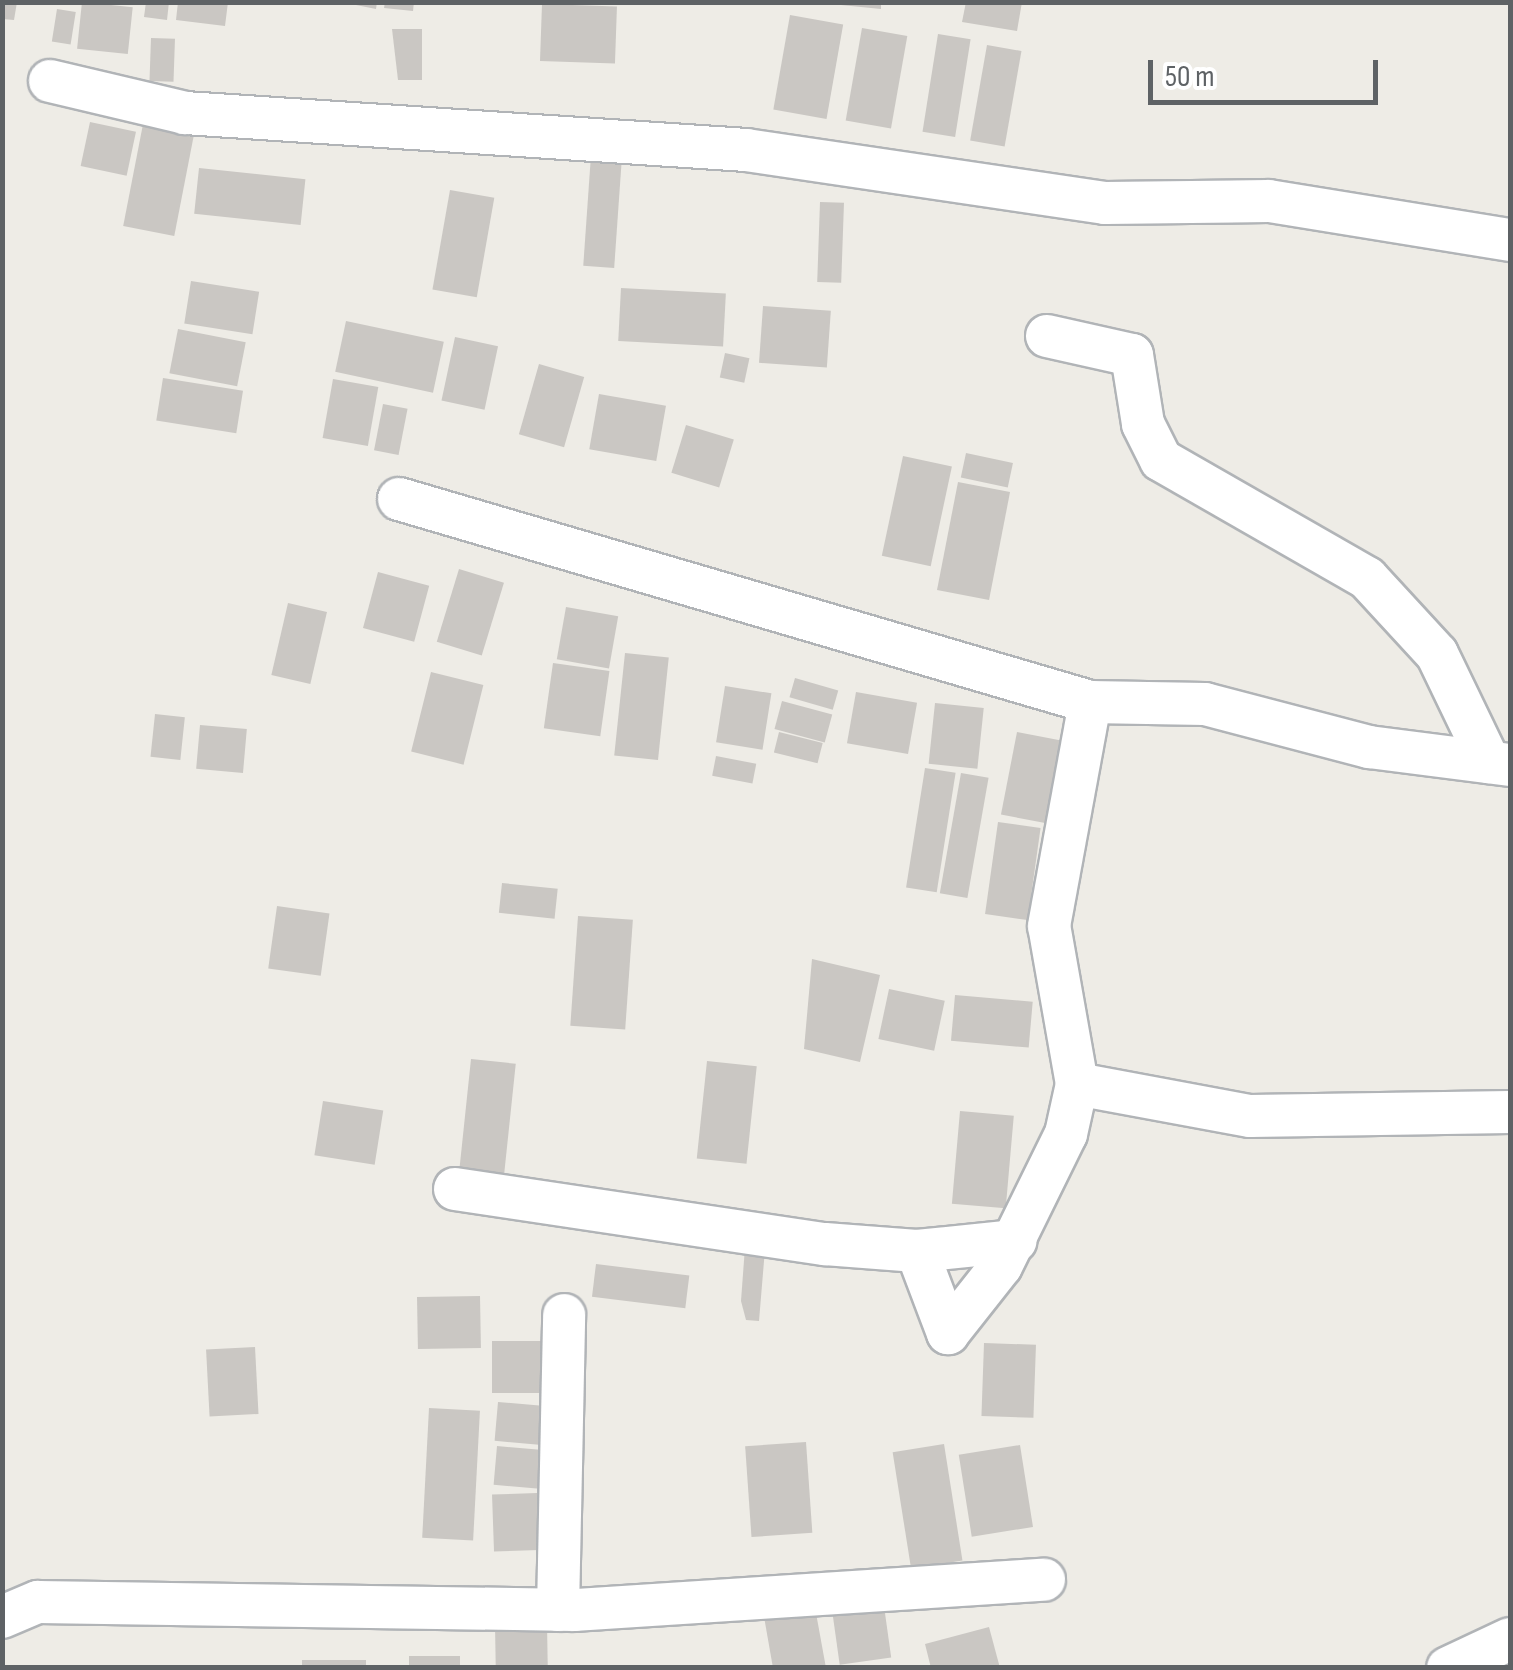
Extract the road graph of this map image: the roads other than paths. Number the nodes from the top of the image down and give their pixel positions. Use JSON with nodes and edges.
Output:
{"nodes":[{"id":1,"x":50,"y":81,"type":"dead end"},
{"id":2,"x":1510,"y":240,"type":"edge"},
{"id":3,"x":1047,"y":336,"type":"dead end"},
{"id":4,"x":399,"y":499,"type":"dead end"},
{"id":5,"x":1090,"y":702,"type":"junction"},
{"id":6,"x":1500,"y":764,"type":"edge"},
{"id":7,"x":1077,"y":1084,"type":"junction"},
{"id":8,"x":1510,"y":1112,"type":"edge"},
{"id":9,"x":455,"y":1189,"type":"dead end"},
{"id":10,"x":1015,"y":1241,"type":"junction"},
{"id":11,"x":917,"y":1251,"type":"junction"},
{"id":12,"x":564,"y":1315,"type":"dead end"},
{"id":13,"x":1044,"y":1580,"type":"dead end"},
{"id":14,"x":558,"y":1610,"type":"junction"},
{"id":15,"x":2,"y":1617,"type":"edge"},
{"id":16,"x":1510,"y":1639,"type":"edge"},
{"id":17,"x":1448,"y":1668,"type":"edge"}],
"edges":[{"from":1,"to":2,"type":"street"},
{"from":3,"to":6,"type":"street"},
{"from":4,"to":5,"type":"street"},
{"from":5,"to":6,"type":"street"},
{"from":5,"to":7,"type":"street"},
{"from":7,"to":8,"type":"street"},
{"from":7,"to":10,"type":"street"},
{"from":9,"to":11,"type":"street"},
{"from":10,"to":11,"type":"street"},
{"from":10,"to":11,"type":"street"},
{"from":12,"to":14,"type":"street"},
{"from":13,"to":14,"type":"street"},
{"from":14,"to":15,"type":"street"},
{"from":16,"to":17,"type":"street"}]}
